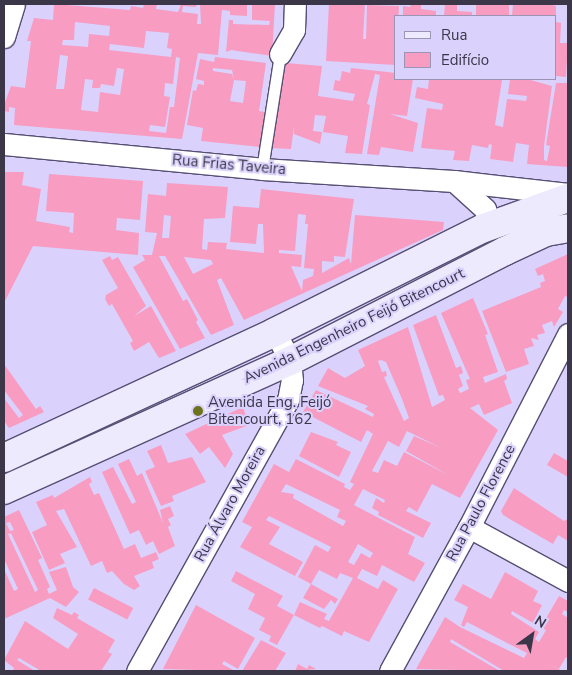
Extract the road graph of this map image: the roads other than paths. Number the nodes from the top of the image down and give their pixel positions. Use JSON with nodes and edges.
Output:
{"nodes":[{"id":1,"x":14,"y":4,"type":"edge"},
{"id":2,"x":295,"y":4,"type":"edge"},
{"id":3,"x":4,"y":37,"type":"edge"},
{"id":4,"x":280,"y":54,"type":"joint"},
{"id":5,"x":4,"y":144,"type":"edge"},
{"id":6,"x":262,"y":169,"type":"junction"},
{"id":7,"x":454,"y":181,"type":"junction"},
{"id":8,"x":568,"y":196,"type":"edge"},
{"id":9,"x":484,"y":228,"type":"junction"},
{"id":10,"x":568,"y":228,"type":"edge"},
{"id":11,"x":274,"y":332,"type":"junction"},
{"id":12,"x":568,"y":334,"type":"edge"},
{"id":13,"x":290,"y":361,"type":"junction"},
{"id":14,"x":4,"y":458,"type":"edge"},
{"id":15,"x":4,"y":490,"type":"edge"},
{"id":16,"x":469,"y":527,"type":"junction"},
{"id":17,"x":568,"y":581,"type":"edge"},
{"id":18,"x":137,"y":671,"type":"edge"},
{"id":19,"x":390,"y":671,"type":"edge"}],
"edges":[{"from":1,"to":3,"type":"street"},
{"from":2,"to":4,"type":"street"},
{"from":4,"to":6,"type":"lane"},
{"from":5,"to":6,"type":"street","name":"Rua Frias Taveira"},
{"from":6,"to":7,"type":"street","name":"Rua Frias Taveira"},
{"from":7,"to":8,"type":"street","name":"Rua Frias Taveira"},
{"from":7,"to":9,"type":"street"},
{"from":8,"to":9,"type":"main road","name":"Avenida Engenheiro Feijó Bitencourt"},
{"from":9,"to":11,"type":"main road","name":"Avenida Engenheiro Feijó Bitencourt"},
{"from":10,"to":13,"type":"main road","name":"Avenida Engenheiro Feijó Bitencourt"},
{"from":11,"to":13,"type":"street","name":"Rua Álvaro Moreira"},
{"from":11,"to":14,"type":"main road","name":"Avenida Engenheiro Feijó Bitencourt"},
{"from":12,"to":16,"type":"street","name":"Rua Paulo Florence"},
{"from":13,"to":15,"type":"main road","name":"Avenida Engenheiro Feijó Bitencourt"},
{"from":13,"to":18,"type":"street","name":"Rua Álvaro Moreira"},
{"from":16,"to":17,"type":"street"},
{"from":16,"to":19,"type":"street","name":"Rua Paulo Florence"}]}
